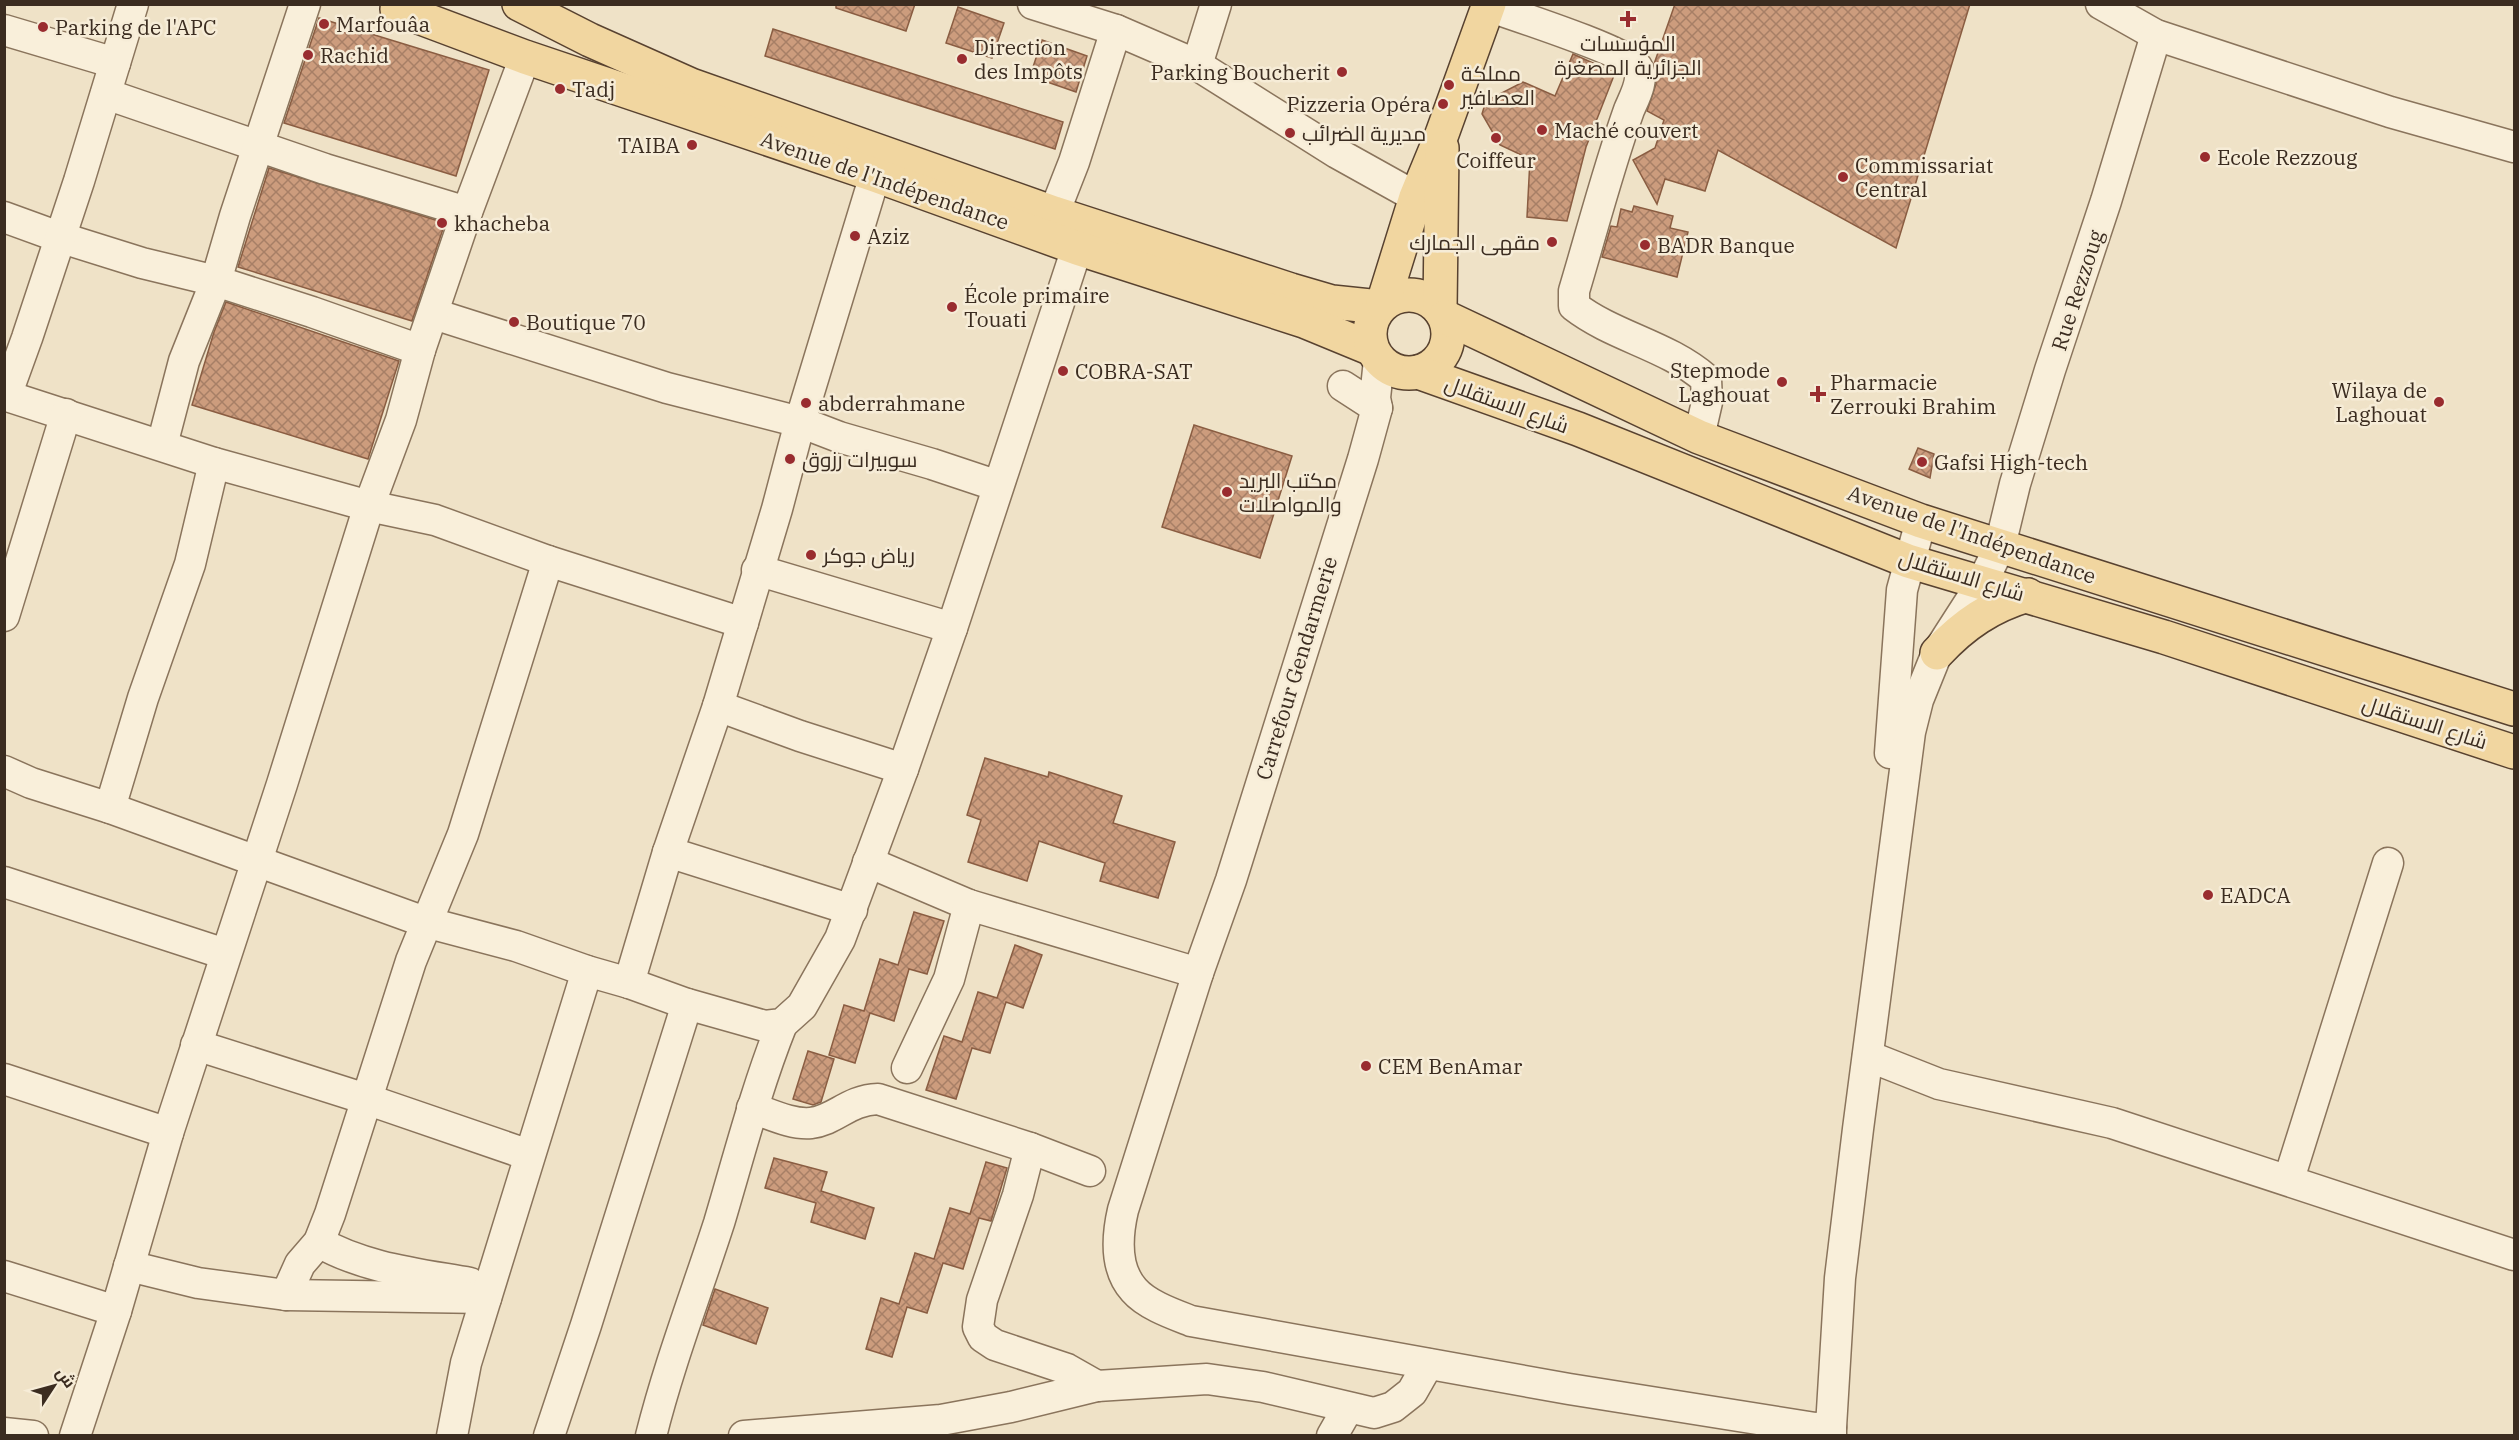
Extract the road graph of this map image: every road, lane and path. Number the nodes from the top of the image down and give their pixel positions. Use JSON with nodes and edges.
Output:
{"nodes":[{"id":1,"x":133,"y":4,"type":"edge"},
{"id":2,"x":305,"y":4,"type":"edge"},
{"id":3,"x":519,"y":4,"type":"edge"},
{"id":4,"x":1033,"y":4,"type":"edge"},
{"id":5,"x":1216,"y":4,"type":"edge"},
{"id":6,"x":2101,"y":4,"type":"edge"},
{"id":7,"x":1488,"y":5,"type":"edge"},
{"id":8,"x":387,"y":6,"type":"edge"},
{"id":9,"x":4,"y":30,"type":"edge"},
{"id":10,"x":1116,"y":30,"type":"junction"},
{"id":11,"x":2156,"y":35,"type":"junction"},
{"id":12,"x":525,"y":57,"type":"junction"},
{"id":13,"x":115,"y":63,"type":"junction"},
{"id":14,"x":1197,"y":65,"type":"junction"},
{"id":15,"x":106,"y":94,"type":"junction"},
{"id":16,"x":1442,"y":134,"type":"junction"},
{"id":17,"x":258,"y":147,"type":"junction"},
{"id":18,"x":2514,"y":147,"type":"edge"},
{"id":19,"x":875,"y":175,"type":"junction"},
{"id":20,"x":1416,"y":197,"type":"junction"},
{"id":21,"x":468,"y":212,"type":"junction"},
{"id":22,"x":1054,"y":213,"type":"junction"},
{"id":23,"x":4,"y":217,"type":"edge"},
{"id":24,"x":59,"y":237,"type":"junction"},
{"id":25,"x":1077,"y":248,"type":"junction"},
{"id":26,"x":216,"y":281,"type":"junction"},
{"id":27,"x":1382,"y":305,"type":"junction"},
{"id":28,"x":1442,"y":313,"type":"junction"},
{"id":29,"x":434,"y":314,"type":"junction"},
{"id":30,"x":420,"y":350,"type":"junction"},
{"id":31,"x":1376,"y":355,"type":"junction"},
{"id":32,"x":1413,"y":373,"type":"junction"},
{"id":33,"x":1343,"y":386,"type":"dead end"},
{"id":34,"x":5,"y":395,"type":"edge"},
{"id":35,"x":1377,"y":408,"type":"junction"},
{"id":36,"x":66,"y":414,"type":"junction"},
{"id":37,"x":800,"y":422,"type":"junction"},
{"id":38,"x":1699,"y":437,"type":"junction"},
{"id":39,"x":162,"y":445,"type":"junction"},
{"id":40,"x":214,"y":463,"type":"junction"},
{"id":41,"x":998,"y":486,"type":"junction"},
{"id":42,"x":369,"y":506,"type":"junction"},
{"id":43,"x":1921,"y":521,"type":"junction"},
{"id":44,"x":2000,"y":546,"type":"junction"},
{"id":45,"x":548,"y":561,"type":"junction"},
{"id":46,"x":1908,"y":561,"type":"junction"},
{"id":47,"x":757,"y":570,"type":"junction"},
{"id":48,"x":1982,"y":584,"type":"junction"},
{"id":49,"x":2028,"y":595,"type":"junction"},
{"id":50,"x":2176,"y":602,"type":"junction"},
{"id":51,"x":4,"y":616,"type":"edge"},
{"id":52,"x":743,"y":623,"type":"junction"},
{"id":53,"x":952,"y":627,"type":"junction"},
{"id":54,"x":2164,"y":637,"type":"junction"},
{"id":55,"x":2299,"y":640,"type":"junction"},
{"id":56,"x":1937,"y":652,"type":"junction"},
{"id":57,"x":2288,"y":678,"type":"junction"},
{"id":58,"x":718,"y":706,"type":"junction"},
{"id":59,"x":2514,"y":709,"type":"edge"},
{"id":60,"x":2514,"y":752,"type":"edge"},
{"id":61,"x":903,"y":769,"type":"junction"},
{"id":62,"x":4,"y":771,"type":"edge"},
{"id":63,"x":110,"y":808,"type":"junction"},
{"id":64,"x":668,"y":852,"type":"junction"},
{"id":65,"x":256,"y":862,"type":"junction"},
{"id":66,"x":868,"y":862,"type":"junction"},
{"id":67,"x":2388,"y":863,"type":"dead end"},
{"id":68,"x":4,"y":882,"type":"edge"},
{"id":69,"x":969,"y":905,"type":"junction"},
{"id":70,"x":852,"y":910,"type":"junction"},
{"id":71,"x":425,"y":922,"type":"junction"},
{"id":72,"x":225,"y":954,"type":"junction"},
{"id":73,"x":587,"y":971,"type":"junction"},
{"id":74,"x":1198,"y":973,"type":"junction"},
{"id":75,"x":629,"y":983,"type":"junction"},
{"id":76,"x":687,"y":1004,"type":"junction"},
{"id":77,"x":782,"y":1024,"type":"junction"},
{"id":78,"x":196,"y":1045,"type":"junction"},
{"id":79,"x":1868,"y":1056,"type":"junction"},
{"id":80,"x":907,"y":1068,"type":"dead end"},
{"id":81,"x":4,"y":1079,"type":"edge"},
{"id":82,"x":366,"y":1099,"type":"junction"},
{"id":83,"x":752,"y":1108,"type":"junction"},
{"id":84,"x":168,"y":1133,"type":"junction"},
{"id":85,"x":1030,"y":1148,"type":"junction"},
{"id":86,"x":529,"y":1155,"type":"junction"},
{"id":87,"x":1090,"y":1171,"type":"dead end"},
{"id":88,"x":2289,"y":1179,"type":"junction"},
{"id":89,"x":319,"y":1242,"type":"junction"},
{"id":90,"x":2514,"y":1255,"type":"edge"},
{"id":91,"x":129,"y":1266,"type":"junction"},
{"id":92,"x":4,"y":1276,"type":"edge"},
{"id":93,"x":488,"y":1292,"type":"junction"},
{"id":94,"x":286,"y":1295,"type":"junction"},
{"id":95,"x":116,"y":1311,"type":"junction"},
{"id":96,"x":1428,"y":1364,"type":"junction"},
{"id":97,"x":1098,"y":1386,"type":"junction"},
{"id":98,"x":1348,"y":1408,"type":"junction"},
{"id":99,"x":1823,"y":1432,"type":"edge"},
{"id":100,"x":4,"y":1433,"type":"edge"},
{"id":101,"x":33,"y":1436,"type":"edge"},
{"id":102,"x":75,"y":1436,"type":"edge"},
{"id":103,"x":452,"y":1436,"type":"edge"},
{"id":104,"x":549,"y":1436,"type":"edge"},
{"id":105,"x":651,"y":1436,"type":"edge"},
{"id":106,"x":744,"y":1436,"type":"edge"},
{"id":107,"x":1332,"y":1436,"type":"edge"}],
"edges":[{"from":1,"to":13,"type":"street"},
{"from":2,"to":17,"type":"street"},
{"from":3,"to":22,"type":"main road","name":"Avenue de l'Indépendance"},
{"from":4,"to":10,"type":"street"},
{"from":5,"to":14,"type":"street"},
{"from":6,"to":11,"type":"street"},
{"from":7,"to":16,"type":"main road","name":"Carrefour Gendarmerie"},
{"from":7,"to":38,"type":"street"},
{"from":8,"to":12,"type":"main road","name":"Avenue de l'Indépendance"},
{"from":9,"to":13,"type":"street"},
{"from":10,"to":14,"type":"street"},
{"from":10,"to":22,"type":"street"},
{"from":11,"to":18,"type":"street"},
{"from":11,"to":44,"type":"street","name":"Rue Rezzoug"},
{"from":12,"to":19,"type":"main road","name":"Avenue de l'Indépendance"},
{"from":12,"to":21,"type":"street"},
{"from":13,"to":15,"type":"street"},
{"from":14,"to":20,"type":"street"},
{"from":15,"to":17,"type":"street"},
{"from":15,"to":24,"type":"street"},
{"from":16,"to":20,"type":"main road","name":"Carrefour Gendarmerie"},
{"from":16,"to":28,"type":"main road"},
{"from":17,"to":21,"type":"street"},
{"from":17,"to":26,"type":"street"},
{"from":19,"to":25,"type":"main road","name":"Avenue de l'Indépendance"},
{"from":19,"to":37,"type":"street"},
{"from":20,"to":27,"type":"main road","name":"Carrefour Gendarmerie"},
{"from":21,"to":29,"type":"street"},
{"from":22,"to":27,"type":"main road","name":"Avenue de l'Indépendance"},
{"from":23,"to":24,"type":"street"},
{"from":24,"to":26,"type":"street"},
{"from":24,"to":34,"type":"street"},
{"from":25,"to":31,"type":"main road","name":"Avenue de l'Indépendance"},
{"from":25,"to":41,"type":"street"},
{"from":26,"to":30,"type":"street"},
{"from":26,"to":39,"type":"street"},
{"from":27,"to":28,"type":"main road"},
{"from":27,"to":31,"type":"main road","name":"Carrefour Gendarmerie"},
{"from":28,"to":32,"type":"main road"},
{"from":28,"to":38,"type":"main road","name":"Avenue de l'Indépendance"},
{"from":29,"to":30,"type":"street"},
{"from":29,"to":37,"type":"street"},
{"from":30,"to":42,"type":"street"},
{"from":31,"to":32,"type":"main road"},
{"from":31,"to":35,"type":"street","name":"Carrefour Gendarmerie"},
{"from":32,"to":35,"type":"street"},
{"from":32,"to":46,"type":"main road","name":"شارع الاستقلال"},
{"from":33,"to":35,"type":"street"},
{"from":34,"to":36,"type":"street"},
{"from":35,"to":74,"type":"street","name":"Carrefour Gendarmerie"},
{"from":36,"to":39,"type":"street"},
{"from":36,"to":51,"type":"street"},
{"from":37,"to":41,"type":"street"},
{"from":37,"to":47,"type":"street"},
{"from":38,"to":43,"type":"main road","name":"Avenue de l'Indépendance"},
{"from":39,"to":40,"type":"street"},
{"from":40,"to":42,"type":"street"},
{"from":40,"to":63,"type":"street"},
{"from":41,"to":53,"type":"street"},
{"from":42,"to":45,"type":"street"},
{"from":42,"to":65,"type":"street"},
{"from":43,"to":44,"type":"main road","name":"Avenue de l'Indépendance"},
{"from":43,"to":46,"type":"street"},
{"from":44,"to":48,"type":"street","name":"Rue Rezzoug"},
{"from":44,"to":50,"type":"main road","name":"Avenue de l'Indépendance"},
{"from":45,"to":52,"type":"street"},
{"from":45,"to":71,"type":"street"},
{"from":46,"to":48,"type":"main road","name":"شارع الاستقلال"},
{"from":46,"to":99,"type":"street"},
{"from":47,"to":52,"type":"street"},
{"from":47,"to":53,"type":"street"},
{"from":48,"to":49,"type":"main road","name":"شارع الاستقلال"},
{"from":48,"to":56,"type":"street","name":"Rue Rezzoug"},
{"from":49,"to":54,"type":"main road","name":"شارع الاستقلال"},
{"from":49,"to":56,"type":"main road"},
{"from":50,"to":54,"type":"main road"},
{"from":50,"to":55,"type":"main road","name":"Avenue de l'Indépendance"},
{"from":52,"to":58,"type":"street"},
{"from":53,"to":61,"type":"street"},
{"from":54,"to":57,"type":"main road","name":"شارع الاستقلال"},
{"from":55,"to":57,"type":"main road"},
{"from":55,"to":59,"type":"main road","name":"Avenue de l'Indépendance"},
{"from":56,"to":79,"type":"street","name":"Rue Rezzoug"},
{"from":57,"to":60,"type":"main road","name":"شارع الاستقلال"},
{"from":58,"to":61,"type":"street"},
{"from":58,"to":64,"type":"street"},
{"from":61,"to":66,"type":"street"},
{"from":62,"to":63,"type":"street"},
{"from":63,"to":65,"type":"street"},
{"from":64,"to":70,"type":"street"},
{"from":64,"to":75,"type":"street"},
{"from":65,"to":71,"type":"street"},
{"from":65,"to":72,"type":"street"},
{"from":66,"to":69,"type":"street"},
{"from":66,"to":70,"type":"street"},
{"from":67,"to":88,"type":"street"},
{"from":68,"to":72,"type":"street"},
{"from":69,"to":74,"type":"street"},
{"from":69,"to":80,"type":"street"},
{"from":70,"to":77,"type":"street"},
{"from":71,"to":73,"type":"street"},
{"from":71,"to":82,"type":"street"},
{"from":72,"to":78,"type":"street"},
{"from":73,"to":75,"type":"street"},
{"from":73,"to":86,"type":"street"},
{"from":74,"to":96,"type":"street","name":"Carrefour Gendarmerie"},
{"from":75,"to":76,"type":"street"},
{"from":76,"to":77,"type":"street"},
{"from":76,"to":104,"type":"street"},
{"from":77,"to":83,"type":"street"},
{"from":78,"to":82,"type":"street"},
{"from":78,"to":84,"type":"street"},
{"from":79,"to":88,"type":"street"},
{"from":79,"to":99,"type":"street","name":"Rue Rezzoug"},
{"from":81,"to":84,"type":"street"},
{"from":82,"to":86,"type":"street"},
{"from":82,"to":89,"type":"street"},
{"from":83,"to":85,"type":"street"},
{"from":83,"to":105,"type":"street"},
{"from":84,"to":91,"type":"street"},
{"from":85,"to":87,"type":"street"},
{"from":85,"to":97,"type":"street"},
{"from":86,"to":93,"type":"street"},
{"from":88,"to":90,"type":"street"},
{"from":89,"to":93,"type":"street"},
{"from":89,"to":94,"type":"street"},
{"from":91,"to":94,"type":"street"},
{"from":91,"to":95,"type":"street"},
{"from":92,"to":95,"type":"street"},
{"from":93,"to":94,"type":"street"},
{"from":93,"to":103,"type":"street"},
{"from":95,"to":102,"type":"street"},
{"from":96,"to":98,"type":"street"},
{"from":96,"to":99,"type":"street","name":"Carrefour Gendarmerie"},
{"from":97,"to":98,"type":"street"},
{"from":97,"to":106,"type":"street"},
{"from":98,"to":107,"type":"street"},
{"from":100,"to":101,"type":"street"}]}
